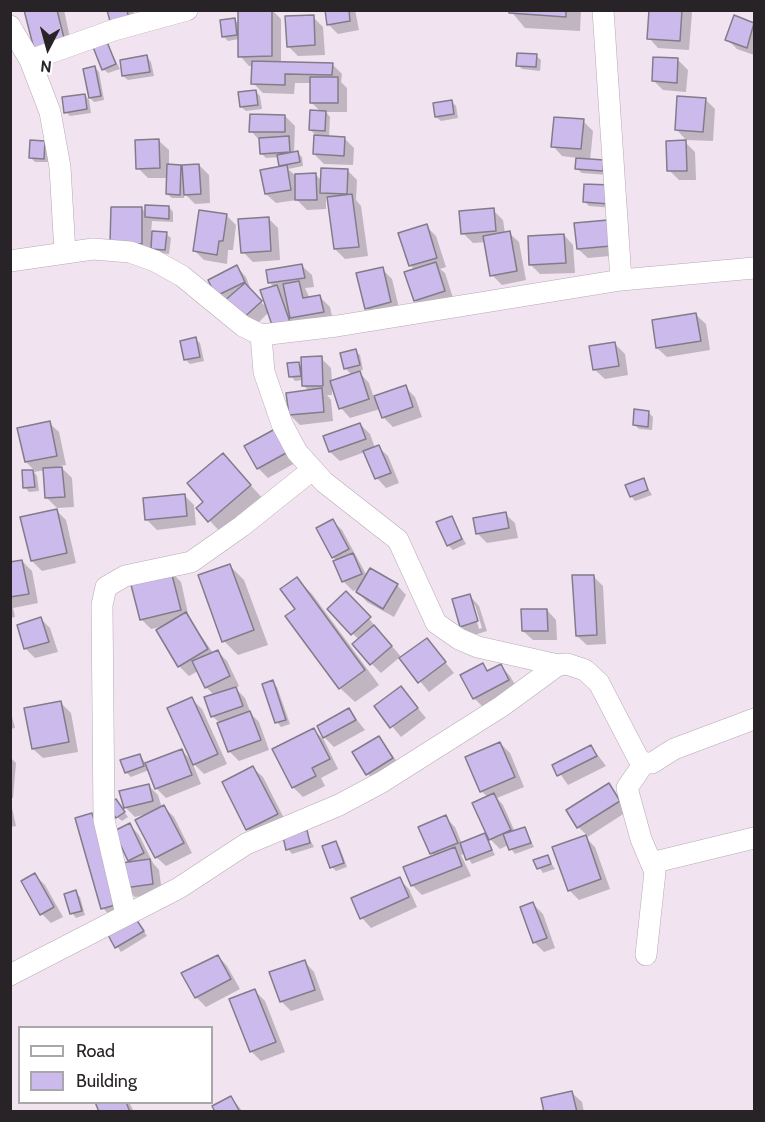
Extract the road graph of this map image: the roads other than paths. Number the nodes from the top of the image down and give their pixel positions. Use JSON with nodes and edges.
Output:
{"nodes":[{"id":1,"x":187,"y":10,"type":"edge"},
{"id":2,"x":603,"y":10,"type":"edge"},
{"id":3,"x":10,"y":26,"type":"edge"},
{"id":4,"x":30,"y":60,"type":"junction"},
{"id":5,"x":65,"y":253,"type":"junction"},
{"id":6,"x":10,"y":261,"type":"edge"},
{"id":7,"x":754,"y":268,"type":"edge"},
{"id":8,"x":621,"y":280,"type":"junction"},
{"id":9,"x":261,"y":335,"type":"junction"},
{"id":10,"x":312,"y":470,"type":"junction"},
{"id":11,"x":558,"y":665,"type":"junction"},
{"id":12,"x":754,"y":719,"type":"edge"},
{"id":13,"x":644,"y":763,"type":"junction"},
{"id":14,"x":754,"y":838,"type":"edge"},
{"id":15,"x":651,"y":863,"type":"junction"},
{"id":16,"x":126,"y":914,"type":"junction"},
{"id":17,"x":646,"y":955,"type":"dead end"},
{"id":18,"x":10,"y":975,"type":"edge"}],
"edges":[{"from":1,"to":4,"type":"street"},
{"from":2,"to":8,"type":"street"},
{"from":3,"to":4,"type":"street"},
{"from":4,"to":5,"type":"street"},
{"from":5,"to":6,"type":"street"},
{"from":5,"to":9,"type":"street"},
{"from":7,"to":8,"type":"street"},
{"from":8,"to":9,"type":"street"},
{"from":9,"to":10,"type":"street"},
{"from":10,"to":11,"type":"street"},
{"from":10,"to":16,"type":"street"},
{"from":11,"to":13,"type":"street"},
{"from":11,"to":16,"type":"street"},
{"from":12,"to":13,"type":"street"},
{"from":13,"to":15,"type":"street"},
{"from":14,"to":15,"type":"street"},
{"from":15,"to":17,"type":"street"},
{"from":16,"to":18,"type":"street"}]}
